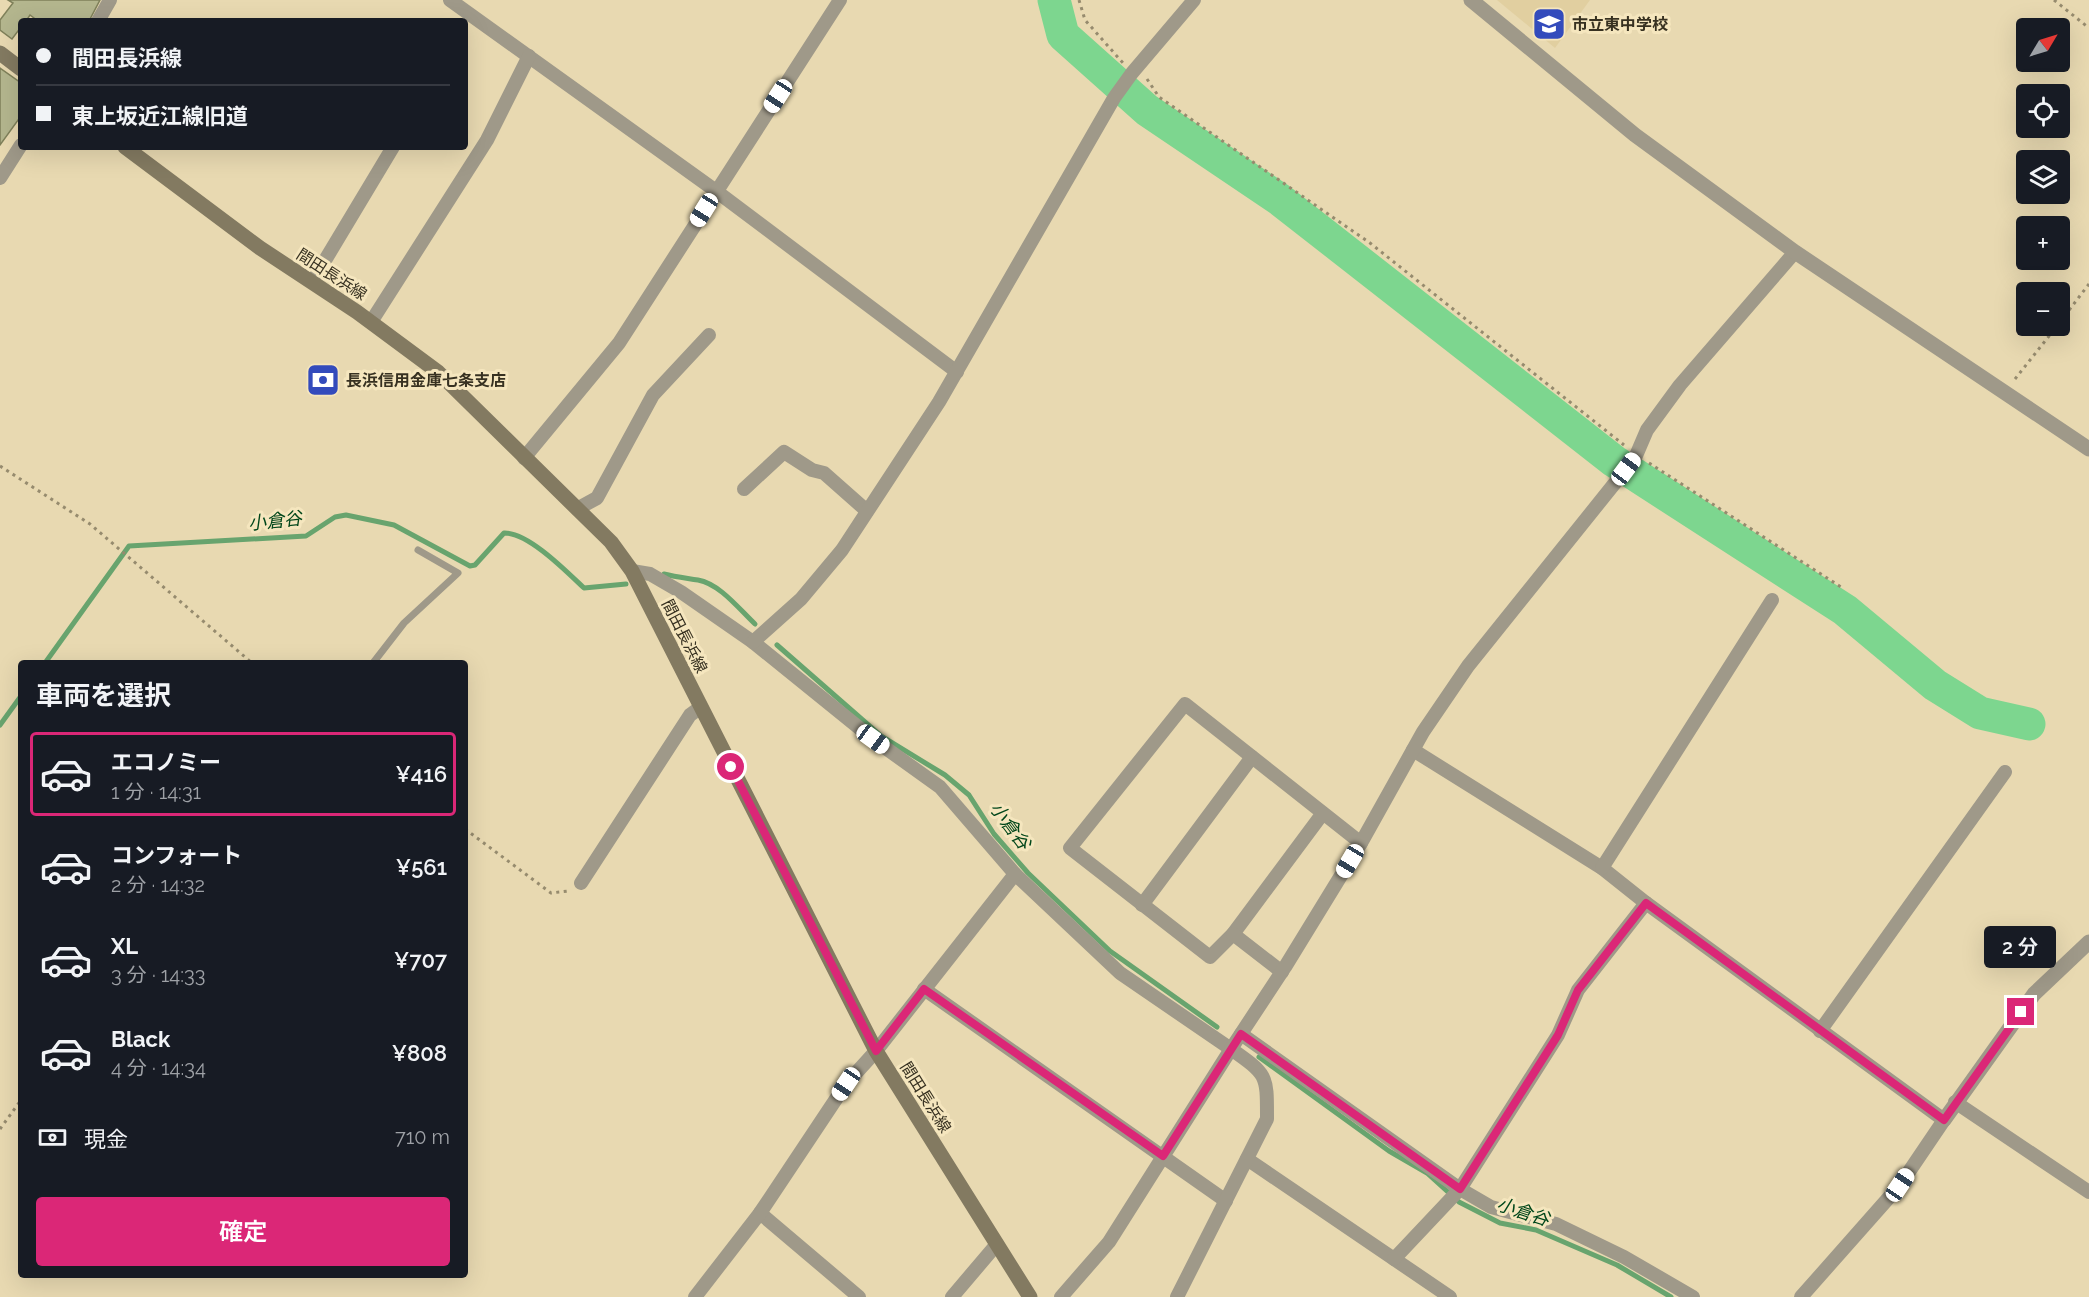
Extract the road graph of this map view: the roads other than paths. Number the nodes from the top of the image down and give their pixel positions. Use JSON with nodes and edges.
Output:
{"nodes":[{"id":1,"x":110,"y":0,"type":"edge"},
{"id":2,"x":450,"y":0,"type":"edge"},
{"id":3,"x":840,"y":0,"type":"edge"},
{"id":4,"x":1194,"y":0,"type":"edge"},
{"id":5,"x":1471,"y":0,"type":"edge"},
{"id":6,"x":100,"y":18,"type":"edge"},
{"id":7,"x":465,"y":18,"type":"edge"},
{"id":8,"x":468,"y":21,"type":"edge"},
{"id":9,"x":0,"y":53,"type":"edge"},
{"id":10,"x":529,"y":57,"type":"junction"},
{"id":11,"x":18,"y":67,"type":"edge"},
{"id":12,"x":18,"y":150,"type":"edge"},
{"id":13,"x":129,"y":150,"type":"edge"},
{"id":14,"x":391,"y":150,"type":"edge"},
{"id":15,"x":0,"y":178,"type":"edge"},
{"id":16,"x":716,"y":191,"type":"junction"},
{"id":17,"x":1796,"y":252,"type":"junction"},
{"id":18,"x":312,"y":282,"type":"junction"},
{"id":19,"x":371,"y":322,"type":"junction"},
{"id":20,"x":709,"y":335,"type":"dead end"},
{"id":21,"x":957,"y":372,"type":"junction"},
{"id":22,"x":2089,"y":449,"type":"edge"},
{"id":23,"x":525,"y":458,"type":"junction"},
{"id":24,"x":744,"y":489,"type":"dead end"},
{"id":25,"x":577,"y":509,"type":"junction"},
{"id":26,"x":867,"y":511,"type":"junction"},
{"id":27,"x":417,"y":550,"type":"dead end"},
{"id":28,"x":632,"y":571,"type":"junction"},
{"id":29,"x":1772,"y":600,"type":"dead end"},
{"id":30,"x":753,"y":642,"type":"junction"},
{"id":31,"x":375,"y":660,"type":"edge"},
{"id":32,"x":701,"y":707,"type":"junction"},
{"id":33,"x":1413,"y":750,"type":"junction"},
{"id":34,"x":1252,"y":757,"type":"junction"},
{"id":35,"x":2005,"y":772,"type":"dead end"},
{"id":36,"x":1323,"y":813,"type":"junction"},
{"id":37,"x":1361,"y":843,"type":"junction"},
{"id":38,"x":1602,"y":868,"type":"junction"},
{"id":39,"x":1015,"y":874,"type":"junction"},
{"id":40,"x":581,"y":883,"type":"road end"},
{"id":41,"x":1646,"y":903,"type":"junction"},
{"id":42,"x":1142,"y":905,"type":"junction"},
{"id":43,"x":1233,"y":933,"type":"junction"},
{"id":44,"x":2089,"y":942,"type":"edge"},
{"id":45,"x":1282,"y":972,"type":"junction"},
{"id":46,"x":924,"y":989,"type":"junction"},
{"id":47,"x":1820,"y":1031,"type":"junction"},
{"id":48,"x":1241,"y":1034,"type":"junction"},
{"id":49,"x":1231,"y":1049,"type":"junction"},
{"id":50,"x":876,"y":1051,"type":"junction"},
{"id":51,"x":1955,"y":1102,"type":"junction"},
{"id":52,"x":1944,"y":1120,"type":"junction"},
{"id":53,"x":1163,"y":1156,"type":"junction"},
{"id":54,"x":1247,"y":1159,"type":"junction"},
{"id":55,"x":1460,"y":1189,"type":"junction"},
{"id":56,"x":2089,"y":1192,"type":"edge"},
{"id":57,"x":1226,"y":1201,"type":"junction"},
{"id":58,"x":759,"y":1213,"type":"junction"},
{"id":59,"x":997,"y":1244,"type":"junction"},
{"id":60,"x":1394,"y":1259,"type":"junction"},
{"id":61,"x":695,"y":1297,"type":"edge"},
{"id":62,"x":859,"y":1297,"type":"edge"},
{"id":63,"x":952,"y":1297,"type":"edge"},
{"id":64,"x":1030,"y":1297,"type":"edge"},
{"id":65,"x":1061,"y":1297,"type":"edge"},
{"id":66,"x":1176,"y":1297,"type":"edge"},
{"id":67,"x":1450,"y":1297,"type":"edge"},
{"id":68,"x":1693,"y":1297,"type":"edge"},
{"id":69,"x":1801,"y":1297,"type":"edge"}],
"edges":[{"from":1,"to":6,"type":"street"},
{"from":2,"to":7,"type":"street"},
{"from":3,"to":16,"type":"street"},
{"from":4,"to":21,"type":"street"},
{"from":5,"to":17,"type":"street"},
{"from":8,"to":10,"type":"street"},
{"from":9,"to":11,"type":"main road"},
{"from":10,"to":16,"type":"street"},
{"from":10,"to":19,"type":"street"},
{"from":12,"to":15,"type":"street"},
{"from":13,"to":18,"type":"main road","name":"間田長浜線"},
{"from":14,"to":18,"type":"street"},
{"from":16,"to":21,"type":"street"},
{"from":16,"to":23,"type":"street"},
{"from":17,"to":22,"type":"street"},
{"from":17,"to":33,"type":"street"},
{"from":18,"to":19,"type":"main road","name":"間田長浜線"},
{"from":19,"to":23,"type":"main road","name":"間田長浜線"},
{"from":20,"to":25,"type":"street"},
{"from":21,"to":26,"type":"street"},
{"from":23,"to":25,"type":"main road","name":"間田長浜線"},
{"from":24,"to":26,"type":"street"},
{"from":25,"to":28,"type":"main road","name":"間田長浜線"},
{"from":26,"to":30,"type":"street"},
{"from":27,"to":31,"type":"lane"},
{"from":28,"to":30,"type":"street"},
{"from":28,"to":32,"type":"main road","name":"間田長浜線"},
{"from":29,"to":38,"type":"street"},
{"from":30,"to":39,"type":"street"},
{"from":32,"to":40,"type":"street"},
{"from":32,"to":50,"type":"main road","name":"間田長浜線"},
{"from":33,"to":37,"type":"street"},
{"from":33,"to":38,"type":"street"},
{"from":34,"to":36,"type":"street"},
{"from":34,"to":42,"type":"street"},
{"from":34,"to":42,"type":"street"},
{"from":35,"to":47,"type":"street"},
{"from":36,"to":37,"type":"street"},
{"from":36,"to":43,"type":"street"},
{"from":37,"to":45,"type":"street"},
{"from":38,"to":41,"type":"street"},
{"from":39,"to":46,"type":"street"},
{"from":39,"to":49,"type":"street"},
{"from":41,"to":47,"type":"street"},
{"from":41,"to":55,"type":"street"},
{"from":42,"to":43,"type":"street"},
{"from":43,"to":45,"type":"street"},
{"from":44,"to":51,"type":"street"},
{"from":45,"to":48,"type":"street"},
{"from":46,"to":50,"type":"street"},
{"from":46,"to":53,"type":"street"},
{"from":47,"to":52,"type":"street"},
{"from":48,"to":49,"type":"street"},
{"from":48,"to":55,"type":"street"},
{"from":49,"to":53,"type":"street"},
{"from":49,"to":54,"type":"street"},
{"from":50,"to":58,"type":"street"},
{"from":50,"to":59,"type":"main road","name":"間田長浜線"},
{"from":51,"to":52,"type":"street"},
{"from":51,"to":56,"type":"street"},
{"from":52,"to":69,"type":"street"},
{"from":53,"to":57,"type":"street"},
{"from":53,"to":65,"type":"street"},
{"from":54,"to":57,"type":"street"},
{"from":54,"to":60,"type":"street"},
{"from":55,"to":60,"type":"street"},
{"from":55,"to":68,"type":"street"},
{"from":57,"to":66,"type":"street"},
{"from":58,"to":61,"type":"street"},
{"from":58,"to":62,"type":"street"},
{"from":59,"to":63,"type":"street"},
{"from":59,"to":64,"type":"main road","name":"間田長浜線"},
{"from":60,"to":67,"type":"street"}]}
